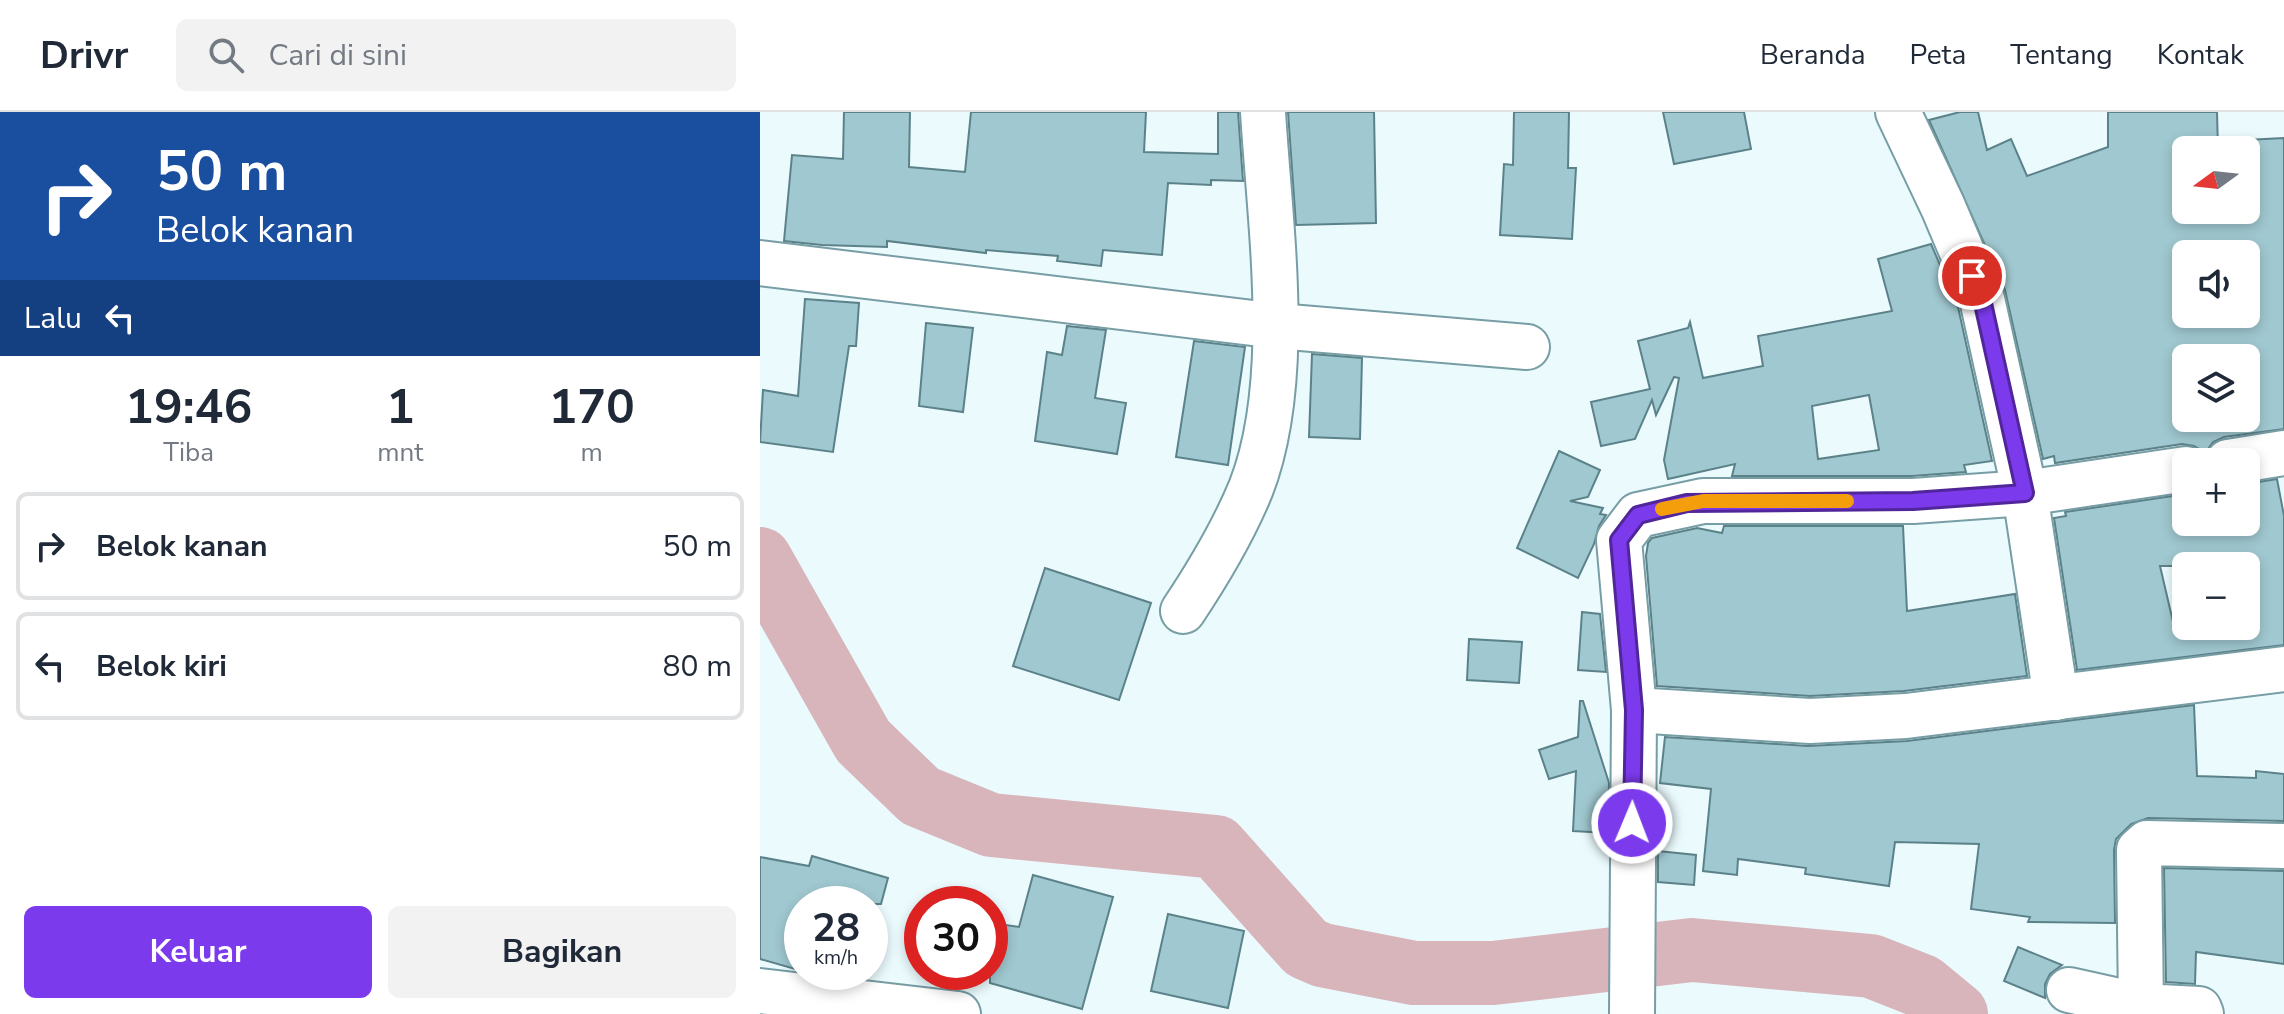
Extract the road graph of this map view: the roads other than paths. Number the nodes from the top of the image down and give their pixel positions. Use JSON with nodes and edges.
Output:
{"nodes":[{"id":1,"x":1263,"y":112,"type":"edge"},
{"id":2,"x":1898,"y":112,"type":"edge"},
{"id":3,"x":760,"y":263,"type":"edge"},
{"id":4,"x":1277,"y":326,"type":"junction"},
{"id":5,"x":1527,"y":347,"type":"dead end"},
{"id":6,"x":2284,"y":453,"type":"edge"},
{"id":7,"x":2260,"y":457,"type":"edge"},
{"id":8,"x":2172,"y":471,"type":"edge"},
{"id":9,"x":2025,"y":493,"type":"junction"},
{"id":10,"x":1183,"y":611,"type":"dead end"},
{"id":11,"x":2284,"y":669,"type":"edge"},
{"id":12,"x":2056,"y":698,"type":"junction"},
{"id":13,"x":1634,"y":710,"type":"junction"},
{"id":14,"x":2284,"y":846,"type":"edge"},
{"id":15,"x":2069,"y":990,"type":"dead end"},
{"id":16,"x":760,"y":991,"type":"edge"},
{"id":17,"x":2141,"y":1006,"type":"junction"},
{"id":18,"x":958,"y":1014,"type":"edge"},
{"id":19,"x":1632,"y":1014,"type":"edge"},
{"id":20,"x":2201,"y":1014,"type":"edge"}],
"edges":[{"from":1,"to":4,"type":"street"},
{"from":2,"to":9,"type":"street"},
{"from":3,"to":4,"type":"street"},
{"from":4,"to":5,"type":"street"},
{"from":4,"to":10,"type":"street"},
{"from":6,"to":7,"type":"street"},
{"from":8,"to":9,"type":"street"},
{"from":9,"to":12,"type":"street"},
{"from":9,"to":13,"type":"street"},
{"from":11,"to":12,"type":"street"},
{"from":12,"to":13,"type":"street"},
{"from":13,"to":19,"type":"street"},
{"from":14,"to":17,"type":"street"},
{"from":15,"to":17,"type":"street"},
{"from":16,"to":18,"type":"street"},
{"from":17,"to":20,"type":"street"}]}
